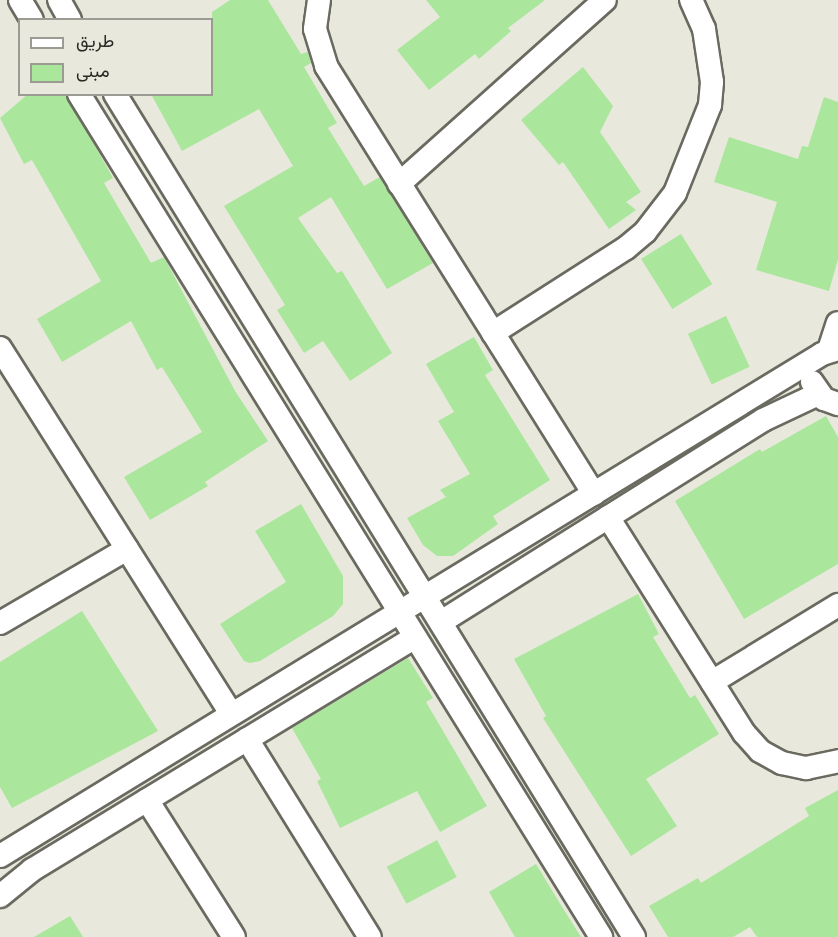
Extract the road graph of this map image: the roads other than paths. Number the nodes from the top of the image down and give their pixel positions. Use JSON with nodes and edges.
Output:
{"nodes":[{"id":1,"x":20,"y":0,"type":"edge"},
{"id":2,"x":58,"y":0,"type":"edge"},
{"id":3,"x":319,"y":0,"type":"edge"},
{"id":4,"x":605,"y":0,"type":"edge"},
{"id":5,"x":691,"y":0,"type":"edge"},
{"id":6,"x":31,"y":18,"type":"edge"},
{"id":7,"x":69,"y":18,"type":"edge"},
{"id":8,"x":80,"y":96,"type":"edge"},
{"id":9,"x":116,"y":96,"type":"edge"},
{"id":10,"x":168,"y":181,"type":"junction"},
{"id":11,"x":399,"y":184,"type":"junction"},
{"id":12,"x":142,"y":197,"type":"junction"},
{"id":13,"x":838,"y":323,"type":"edge"},
{"id":14,"x":261,"y":333,"type":"junction"},
{"id":15,"x":493,"y":333,"type":"junction"},
{"id":16,"x":0,"y":348,"type":"edge"},
{"id":17,"x":236,"y":349,"type":"junction"},
{"id":18,"x":828,"y":353,"type":"edge"},
{"id":19,"x":818,"y":394,"type":"junction"},
{"id":20,"x":838,"y":404,"type":"edge"},
{"id":21,"x":594,"y":494,"type":"junction"},
{"id":22,"x":608,"y":517,"type":"junction"},
{"id":23,"x":127,"y":549,"type":"junction"},
{"id":24,"x":425,"y":595,"type":"junction"},
{"id":25,"x":838,"y":605,"type":"edge"},
{"id":26,"x":399,"y":611,"type":"junction"},
{"id":27,"x":441,"y":622,"type":"junction"},
{"id":28,"x":0,"y":623,"type":"edge"},
{"id":29,"x":415,"y":637,"type":"junction"},
{"id":30,"x":712,"y":682,"type":"junction"},
{"id":31,"x":231,"y":714,"type":"junction"},
{"id":32,"x":247,"y":739,"type":"junction"},
{"id":33,"x":838,"y":761,"type":"edge"},
{"id":34,"x":548,"y":797,"type":"junction"},
{"id":35,"x":147,"y":800,"type":"junction"},
{"id":36,"x":523,"y":812,"type":"junction"},
{"id":37,"x":0,"y":856,"type":"edge"},
{"id":38,"x":0,"y":896,"type":"edge"},
{"id":39,"x":234,"y":937,"type":"edge"},
{"id":40,"x":369,"y":937,"type":"edge"},
{"id":41,"x":601,"y":937,"type":"edge"},
{"id":42,"x":634,"y":937,"type":"edge"}],
"edges":[{"from":1,"to":6,"type":"street"},
{"from":2,"to":7,"type":"street"},
{"from":3,"to":11,"type":"street"},
{"from":4,"to":11,"type":"street"},
{"from":5,"to":15,"type":"street"},
{"from":8,"to":12,"type":"street"},
{"from":9,"to":10,"type":"street"},
{"from":10,"to":12,"type":"street"},
{"from":10,"to":14,"type":"street"},
{"from":11,"to":15,"type":"street"},
{"from":12,"to":17,"type":"street"},
{"from":13,"to":18,"type":"street"},
{"from":14,"to":17,"type":"street"},
{"from":14,"to":24,"type":"street"},
{"from":15,"to":21,"type":"street"},
{"from":16,"to":23,"type":"street"},
{"from":17,"to":26,"type":"street"},
{"from":18,"to":19,"type":"street"},
{"from":18,"to":21,"type":"street"},
{"from":19,"to":20,"type":"street"},
{"from":19,"to":22,"type":"street"},
{"from":21,"to":24,"type":"street"},
{"from":22,"to":27,"type":"street"},
{"from":22,"to":30,"type":"street"},
{"from":23,"to":28,"type":"street"},
{"from":23,"to":31,"type":"street"},
{"from":24,"to":26,"type":"street"},
{"from":24,"to":27,"type":"street"},
{"from":25,"to":30,"type":"street"},
{"from":26,"to":29,"type":"street"},
{"from":26,"to":31,"type":"street"},
{"from":27,"to":34,"type":"street"},
{"from":29,"to":32,"type":"street"},
{"from":29,"to":36,"type":"street"},
{"from":30,"to":33,"type":"street"},
{"from":31,"to":37,"type":"street"},
{"from":32,"to":35,"type":"street"},
{"from":32,"to":40,"type":"street"},
{"from":34,"to":36,"type":"street"},
{"from":34,"to":42,"type":"street"},
{"from":35,"to":38,"type":"street"},
{"from":35,"to":39,"type":"street"},
{"from":36,"to":41,"type":"street"}]}
